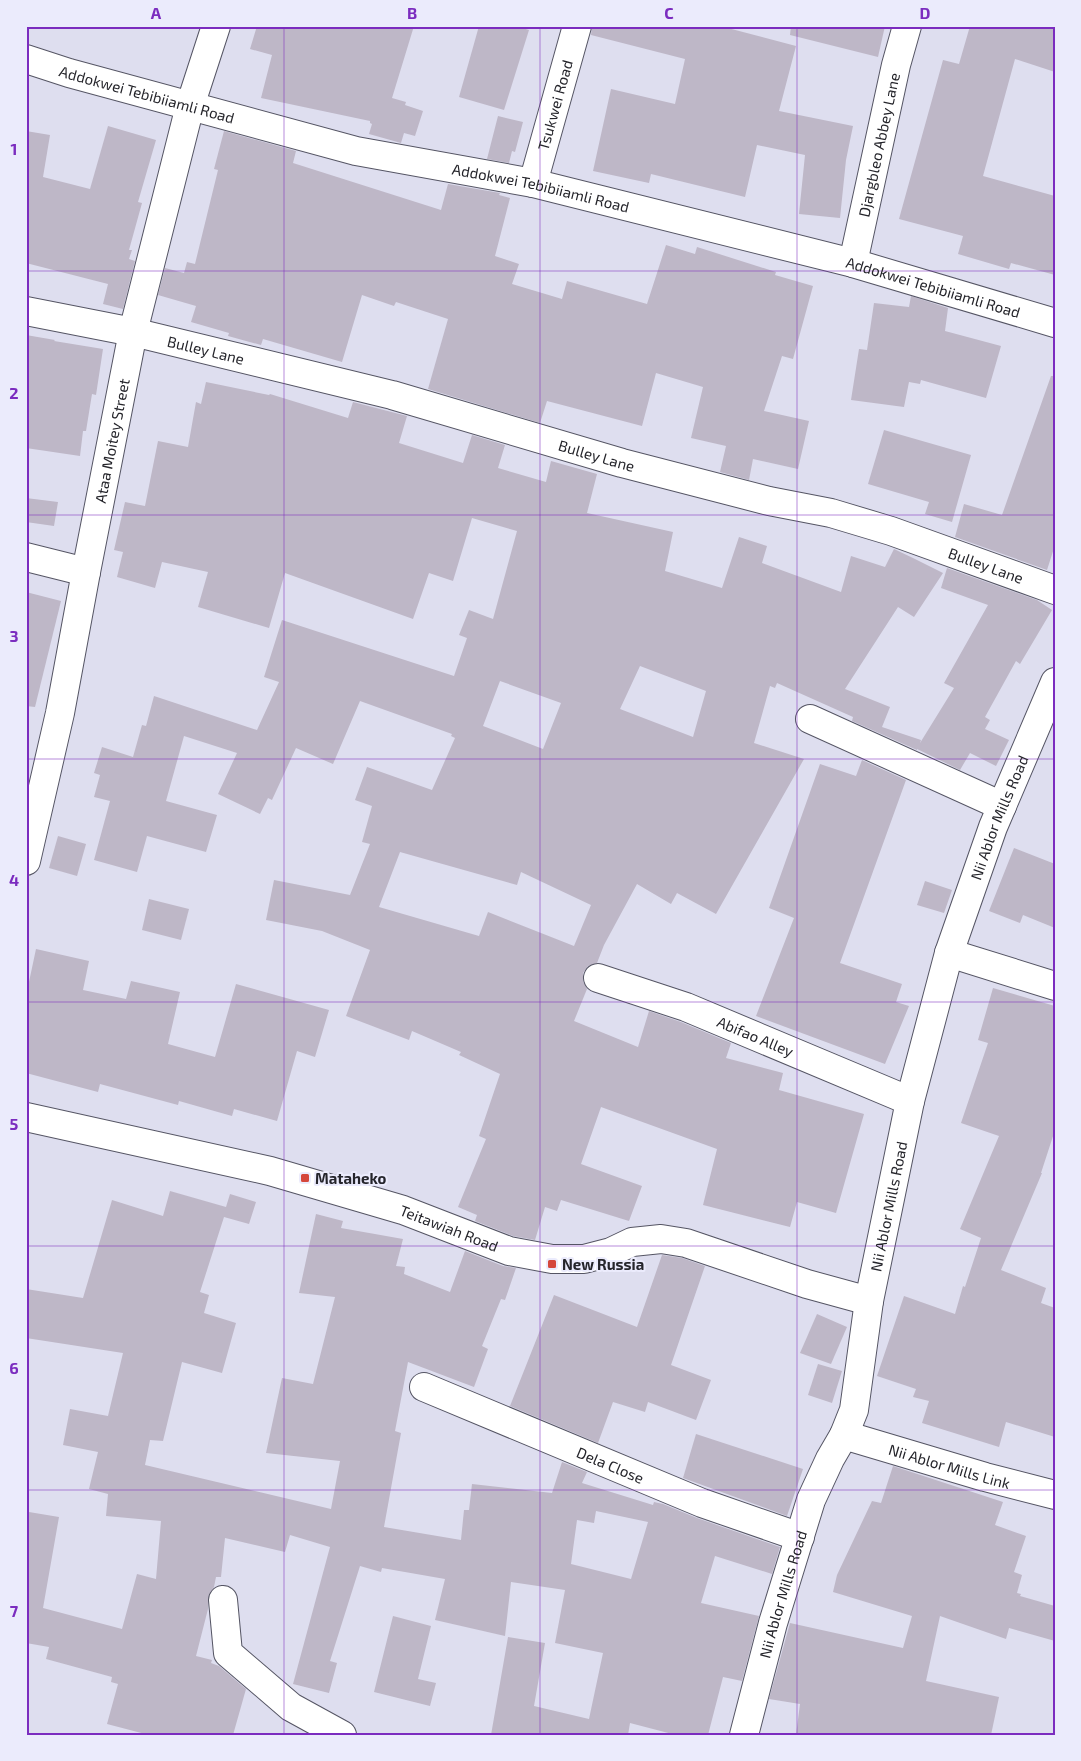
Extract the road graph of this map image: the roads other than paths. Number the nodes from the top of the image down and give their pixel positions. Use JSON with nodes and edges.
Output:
{"nodes":[{"id":1,"x":216,"y":26,"type":"edge"},
{"id":2,"x":577,"y":26,"type":"edge"},
{"id":3,"x":907,"y":26,"type":"edge"},
{"id":4,"x":26,"y":59,"type":"edge"},
{"id":5,"x":190,"y":106,"type":"junction"},
{"id":6,"x":533,"y":183,"type":"junction"},
{"id":7,"x":854,"y":263,"type":"junction"},
{"id":8,"x":26,"y":311,"type":"edge"},
{"id":9,"x":1055,"y":322,"type":"edge"},
{"id":10,"x":133,"y":332,"type":"junction"},
{"id":11,"x":26,"y":557,"type":"edge"},
{"id":12,"x":86,"y":572,"type":"junction"},
{"id":13,"x":1055,"y":590,"type":"edge"},
{"id":14,"x":1055,"y":682,"type":"edge"},
{"id":15,"x":810,"y":719,"type":"dead end"},
{"id":16,"x":1002,"y":806,"type":"junction"},
{"id":17,"x":30,"y":824,"type":"edge"},
{"id":18,"x":26,"y":861,"type":"edge"},
{"id":19,"x":949,"y":953,"type":"junction"},
{"id":20,"x":598,"y":978,"type":"dead end"},
{"id":21,"x":1055,"y":986,"type":"edge"},
{"id":22,"x":910,"y":1101,"type":"junction"},
{"id":23,"x":26,"y":1117,"type":"edge"},
{"id":24,"x":869,"y":1301,"type":"junction"},
{"id":25,"x":424,"y":1387,"type":"dead end"},
{"id":26,"x":844,"y":1435,"type":"junction"},
{"id":27,"x":1055,"y":1495,"type":"edge"},
{"id":28,"x":800,"y":1537,"type":"junction"},
{"id":29,"x":222,"y":1600,"type":"dead end"},
{"id":30,"x":342,"y":1735,"type":"edge"},
{"id":31,"x":744,"y":1735,"type":"edge"}],
"edges":[{"from":1,"to":5,"type":"street","name":"Ataa Moitey Street"},
{"from":2,"to":6,"type":"street","name":"Tsukwei Road"},
{"from":3,"to":7,"type":"street","name":"Djargbleo Abbey Lane"},
{"from":4,"to":5,"type":"street","name":"Addokwei Tebibiiamli Road"},
{"from":5,"to":6,"type":"street","name":"Addokwei Tebibiiamli Road"},
{"from":5,"to":10,"type":"street","name":"Ataa Moitey Street"},
{"from":6,"to":7,"type":"street","name":"Addokwei Tebibiiamli Road"},
{"from":7,"to":9,"type":"street","name":"Addokwei Tebibiiamli Road"},
{"from":8,"to":10,"type":"street","name":"Bulley Lane"},
{"from":10,"to":12,"type":"street","name":"Ataa Moitey Street"},
{"from":10,"to":13,"type":"street","name":"Bulley Lane"},
{"from":11,"to":12,"type":"street"},
{"from":12,"to":17,"type":"street","name":"Ataa Moitey Street"},
{"from":14,"to":16,"type":"street","name":"Nii Ablor Mills Road"},
{"from":15,"to":16,"type":"street"},
{"from":16,"to":19,"type":"street","name":"Nii Ablor Mills Road"},
{"from":17,"to":18,"type":"street","name":"Ataa Moitey Street"},
{"from":19,"to":21,"type":"street"},
{"from":19,"to":22,"type":"street","name":"Nii Ablor Mills Road"},
{"from":20,"to":22,"type":"street","name":"Abifao Alley"},
{"from":22,"to":24,"type":"street","name":"Nii Ablor Mills Road"},
{"from":23,"to":24,"type":"street","name":"Teitawiah Road"},
{"from":24,"to":26,"type":"street","name":"Nii Ablor Mills Road"},
{"from":25,"to":28,"type":"street","name":"Dela Close"},
{"from":26,"to":27,"type":"street","name":"Nii Ablor Mills Link"},
{"from":26,"to":28,"type":"street","name":"Nii Ablor Mills Road"},
{"from":28,"to":31,"type":"street","name":"Nii Ablor Mills Road"},
{"from":29,"to":30,"type":"street"}]}
